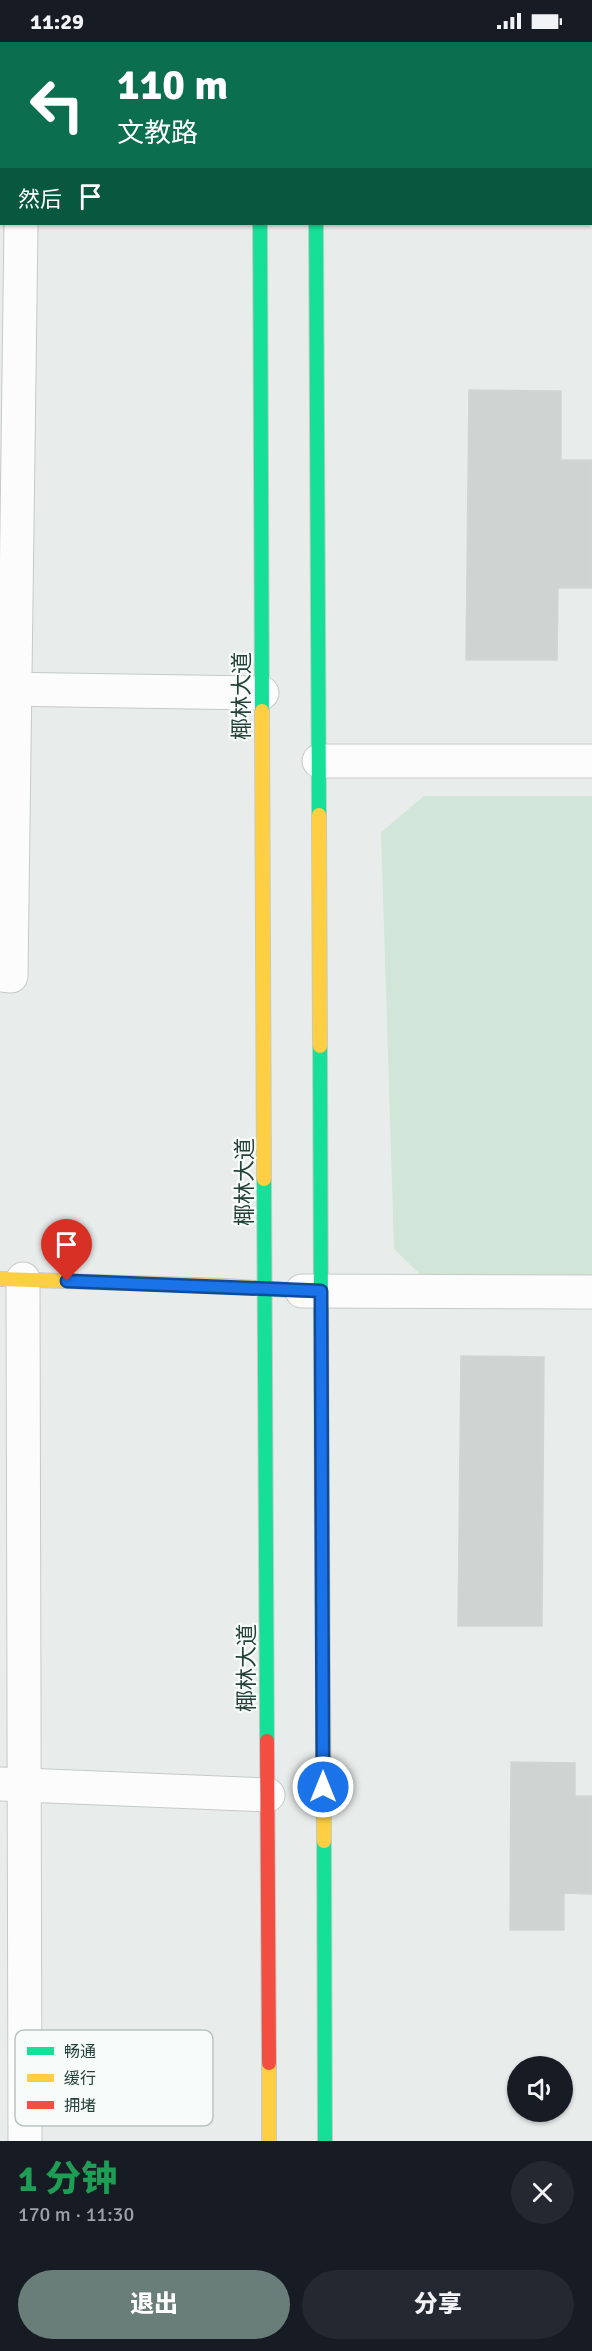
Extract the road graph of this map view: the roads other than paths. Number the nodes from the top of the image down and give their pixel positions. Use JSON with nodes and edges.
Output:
{"nodes":[{"id":1,"x":21,"y":225,"type":"edge"},
{"id":2,"x":260,"y":225,"type":"edge"},
{"id":3,"x":316,"y":225,"type":"edge"},
{"id":4,"x":8,"y":689,"type":"edge"},
{"id":5,"x":262,"y":693,"type":"junction"},
{"id":6,"x":318,"y":761,"type":"junction"},
{"id":7,"x":592,"y":761,"type":"edge"},
{"id":8,"x":0,"y":975,"type":"edge"},
{"id":9,"x":11,"y":1279,"type":"edge"},
{"id":10,"x":266,"y":1288,"type":"junction"},
{"id":11,"x":311,"y":1291,"type":"junction"},
{"id":12,"x":592,"y":1292,"type":"edge"},
{"id":13,"x":12,"y":1529,"type":"edge"},
{"id":14,"x":12,"y":1784,"type":"edge"},
{"id":15,"x":268,"y":1795,"type":"junction"},
{"id":16,"x":21,"y":2030,"type":"edge"},
{"id":17,"x":24,"y":2126,"type":"edge"},
{"id":18,"x":25,"y":2141,"type":"edge"},
{"id":19,"x":269,"y":2141,"type":"edge"},
{"id":20,"x":325,"y":2141,"type":"edge"}],
"edges":[{"from":1,"to":4,"type":"street"},
{"from":2,"to":5,"type":"main road","name":"椰林大道"},
{"from":3,"to":6,"type":"main road"},
{"from":4,"to":5,"type":"street"},
{"from":4,"to":8,"type":"street"},
{"from":5,"to":10,"type":"main road","name":"椰林大道"},
{"from":6,"to":7,"type":"street"},
{"from":6,"to":11,"type":"main road"},
{"from":9,"to":10,"type":"main road"},
{"from":9,"to":13,"type":"street"},
{"from":10,"to":11,"type":"main road"},
{"from":10,"to":15,"type":"main road","name":"椰林大道"},
{"from":11,"to":12,"type":"street"},
{"from":11,"to":20,"type":"main road"},
{"from":13,"to":14,"type":"street"},
{"from":14,"to":15,"type":"street"},
{"from":14,"to":16,"type":"street"},
{"from":15,"to":19,"type":"main road","name":"椰林大道"},
{"from":17,"to":18,"type":"street"}]}
